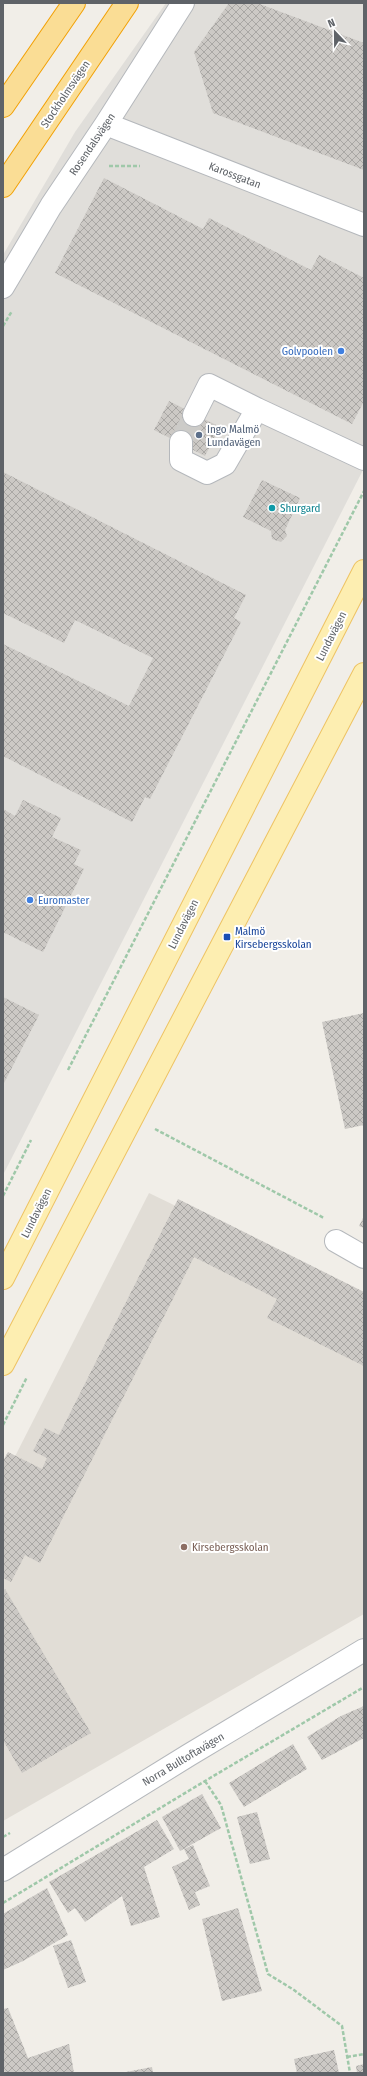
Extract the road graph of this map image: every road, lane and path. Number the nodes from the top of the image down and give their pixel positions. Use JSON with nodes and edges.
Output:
{"nodes":[{"id":1,"x":74,"y":3,"type":"edge"},
{"id":2,"x":127,"y":3,"type":"edge"},
{"id":3,"x":183,"y":3,"type":"edge"},
{"id":4,"x":3,"y":106,"type":"edge"},
{"id":5,"x":106,"y":124,"type":"junction"},
{"id":6,"x":104,"y":166,"type":"dead end"},
{"id":7,"x":143,"y":166,"type":"dead end"},
{"id":8,"x":3,"y":186,"type":"edge"},
{"id":9,"x":364,"y":225,"type":"edge"},
{"id":10,"x":3,"y":287,"type":"edge"},
{"id":11,"x":15,"y":307,"type":"dead end"},
{"id":12,"x":3,"y":326,"type":"edge"},
{"id":13,"x":257,"y":410,"type":"junction"},
{"id":14,"x":194,"y":415,"type":"tunnel mouth"},
{"id":15,"x":181,"y":442,"type":"tunnel mouth"},
{"id":16,"x":364,"y":459,"type":"edge"},
{"id":17,"x":364,"y":491,"type":"edge"},
{"id":18,"x":364,"y":571,"type":"edge"},
{"id":19,"x":364,"y":674,"type":"edge"},
{"id":20,"x":68,"y":1070,"type":"dead end"},
{"id":21,"x":155,"y":1129,"type":"dead end"},
{"id":22,"x":31,"y":1140,"type":"dead end"},
{"id":23,"x":3,"y":1196,"type":"edge"},
{"id":24,"x":336,"y":1241,"type":"joint"},
{"id":25,"x":364,"y":1257,"type":"edge"},
{"id":26,"x":3,"y":1278,"type":"edge"},
{"id":27,"x":3,"y":1364,"type":"edge"},
{"id":28,"x":364,"y":1650,"type":"edge"},
{"id":29,"x":364,"y":1687,"type":"edge"},
{"id":30,"x":205,"y":1781,"type":"junction"},
{"id":31,"x":3,"y":1870,"type":"edge"},
{"id":32,"x":3,"y":1903,"type":"edge"},
{"id":33,"x":364,"y":2054,"type":"edge"},
{"id":34,"x":347,"y":2057,"type":"junction"},
{"id":35,"x":350,"y":2073,"type":"edge"}],
"edges":[{"from":1,"to":4,"type":"highway"},
{"from":2,"to":8,"type":"highway","name":"Stockholmsvägen"},
{"from":3,"to":5,"type":"street","name":"Rosendalsvägen"},
{"from":5,"to":9,"type":"street","name":"Karossgatan"},
{"from":5,"to":10,"type":"street","name":"Rosendalsvägen"},
{"from":6,"to":7,"type":"path"},
{"from":11,"to":12,"type":"path"},
{"from":13,"to":14,"type":"street"},
{"from":13,"to":15,"type":"street"},
{"from":13,"to":16,"type":"street"},
{"from":17,"to":20,"type":"path"},
{"from":18,"to":26,"type":"main road","name":"Lundavägen"},
{"from":19,"to":27,"type":"main road"},
{"from":21,"to":24,"type":"path"},
{"from":22,"to":23,"type":"path"},
{"from":24,"to":25,"type":"street"},
{"from":28,"to":31,"type":"street","name":"Norra Bulltoftavägen"},
{"from":29,"to":30,"type":"path"},
{"from":30,"to":32,"type":"path"},
{"from":30,"to":34,"type":"path"},
{"from":33,"to":34,"type":"path"},
{"from":34,"to":35,"type":"path"}]}
